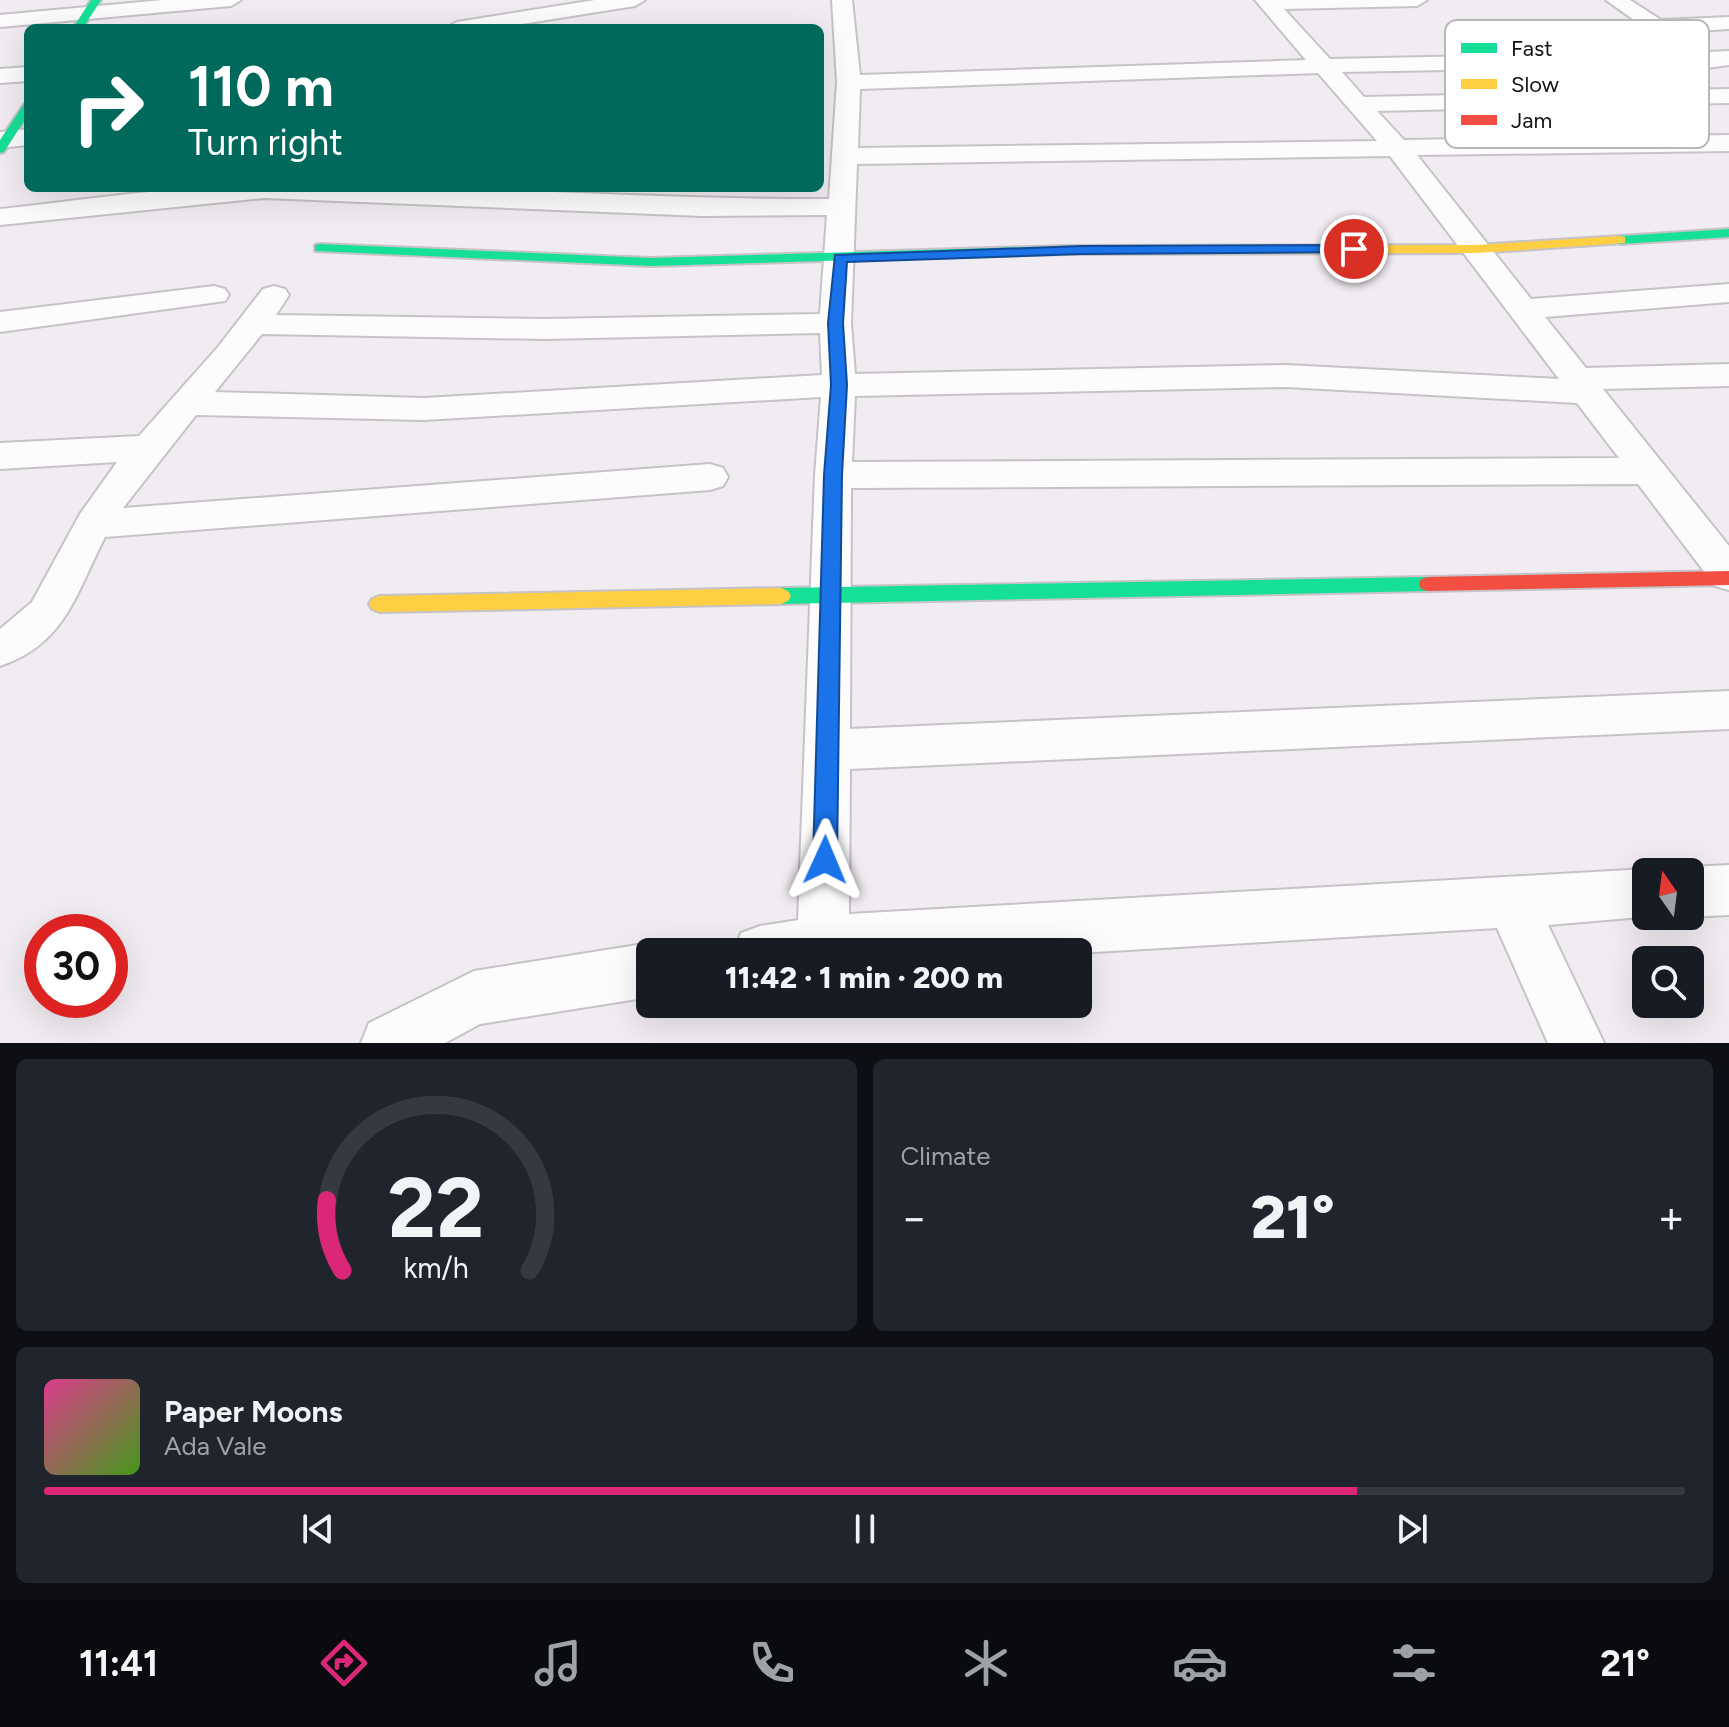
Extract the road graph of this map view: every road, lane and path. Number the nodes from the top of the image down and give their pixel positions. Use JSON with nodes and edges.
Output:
{"nodes":[{"id":1,"x":231,"y":0,"type":"edge"},
{"id":2,"x":635,"y":0,"type":"edge"},
{"id":3,"x":842,"y":0,"type":"edge"},
{"id":4,"x":1417,"y":0,"type":"edge"},
{"id":5,"x":1616,"y":0,"type":"edge"},
{"id":6,"x":1266,"y":1,"type":"edge"},
{"id":7,"x":87,"y":14,"type":"edge"},
{"id":8,"x":1646,"y":20,"type":"edge"},
{"id":9,"x":0,"y":21,"type":"edge"},
{"id":10,"x":1729,"y":23,"type":"edge"},
{"id":11,"x":482,"y":24,"type":"edge"},
{"id":12,"x":1709,"y":24,"type":"edge"},
{"id":13,"x":1709,"y":62,"type":"edge"},
{"id":14,"x":1445,"y":63,"type":"edge"},
{"id":15,"x":1324,"y":66,"type":"junction"},
{"id":16,"x":24,"y":74,"type":"edge"},
{"id":17,"x":839,"y":75,"type":"edge"},
{"id":18,"x":0,"y":76,"type":"edge"},
{"id":19,"x":1729,"y":76,"type":"edge"},
{"id":20,"x":1709,"y":96,"type":"edge"},
{"id":21,"x":1729,"y":96,"type":"edge"},
{"id":22,"x":1445,"y":102,"type":"edge"},
{"id":23,"x":1357,"y":104,"type":"junction"},
{"id":24,"x":24,"y":113,"type":"edge"},
{"id":25,"x":9,"y":141,"type":"edge"},
{"id":26,"x":1709,"y":143,"type":"edge"},
{"id":27,"x":1729,"y":143,"type":"edge"},
{"id":28,"x":1394,"y":146,"type":"junction"},
{"id":29,"x":1445,"y":146,"type":"edge"},
{"id":30,"x":845,"y":156,"type":"junction"},
{"id":31,"x":244,"y":192,"type":"edge"},
{"id":32,"x":313,"y":192,"type":"edge"},
{"id":33,"x":843,"y":207,"type":"junction"},
{"id":34,"x":0,"y":217,"type":"edge"},
{"id":35,"x":1729,"y":233,"type":"edge"},
{"id":36,"x":320,"y":248,"type":"dead end"},
{"id":37,"x":1476,"y":249,"type":"junction"},
{"id":38,"x":840,"y":258,"type":"junction"},
{"id":39,"x":1729,"y":293,"type":"edge"},
{"id":40,"x":214,"y":295,"type":"dead end"},
{"id":41,"x":1523,"y":309,"type":"junction"},
{"id":42,"x":0,"y":322,"type":"edge"},
{"id":43,"x":835,"y":323,"type":"junction"},
{"id":44,"x":1729,"y":375,"type":"edge"},
{"id":45,"x":839,"y":385,"type":"junction"},
{"id":46,"x":1582,"y":386,"type":"junction"},
{"id":47,"x":189,"y":403,"type":"junction"},
{"id":48,"x":150,"y":448,"type":"junction"},
{"id":49,"x":0,"y":456,"type":"edge"},
{"id":50,"x":1649,"y":471,"type":"junction"},
{"id":51,"x":833,"y":475,"type":"junction"},
{"id":52,"x":710,"y":477,"type":"dead end"},
{"id":53,"x":93,"y":524,"type":"junction"},
{"id":54,"x":1729,"y":576,"type":"edge"},
{"id":55,"x":830,"y":595,"type":"junction"},
{"id":56,"x":379,"y":604,"type":"dead end"},
{"id":57,"x":0,"y":649,"type":"edge"},
{"id":58,"x":1729,"y":710,"type":"edge"},
{"id":59,"x":827,"y":750,"type":"junction"},
{"id":60,"x":1729,"y":890,"type":"edge"},
{"id":61,"x":1704,"y":891,"type":"edge"},
{"id":62,"x":1632,"y":895,"type":"edge"},
{"id":63,"x":1511,"y":902,"type":"junction"},
{"id":64,"x":823,"y":938,"type":"edge"},
{"id":65,"x":892,"y":938,"type":"edge"},
{"id":66,"x":636,"y":972,"type":"edge"},
{"id":67,"x":389,"y":1043,"type":"edge"},
{"id":68,"x":1576,"y":1043,"type":"edge"}],
"edges":[{"from":1,"to":7,"type":"street"},
{"from":2,"to":11,"type":"street"},
{"from":3,"to":17,"type":"street"},
{"from":4,"to":6,"type":"street"},
{"from":5,"to":8,"type":"street"},
{"from":6,"to":15,"type":"street"},
{"from":7,"to":9,"type":"street"},
{"from":10,"to":12,"type":"street"},
{"from":13,"to":19,"type":"street"},
{"from":14,"to":15,"type":"street"},
{"from":15,"to":17,"type":"street"},
{"from":15,"to":23,"type":"street"},
{"from":16,"to":18,"type":"street"},
{"from":17,"to":30,"type":"street"},
{"from":20,"to":21,"type":"street"},
{"from":22,"to":23,"type":"street"},
{"from":23,"to":28,"type":"street"},
{"from":24,"to":25,"type":"street"},
{"from":26,"to":27,"type":"street"},
{"from":28,"to":29,"type":"street"},
{"from":28,"to":30,"type":"street"},
{"from":28,"to":37,"type":"street"},
{"from":30,"to":33,"type":"street"},
{"from":31,"to":34,"type":"street"},
{"from":32,"to":33,"type":"street"},
{"from":33,"to":38,"type":"street"},
{"from":35,"to":37,"type":"street"},
{"from":36,"to":38,"type":"street"},
{"from":37,"to":38,"type":"street"},
{"from":37,"to":41,"type":"street"},
{"from":38,"to":43,"type":"street"},
{"from":39,"to":41,"type":"street"},
{"from":40,"to":42,"type":"street"},
{"from":41,"to":46,"type":"street"},
{"from":43,"to":45,"type":"street"},
{"from":43,"to":47,"type":"street"},
{"from":44,"to":46,"type":"street"},
{"from":45,"to":46,"type":"street"},
{"from":45,"to":47,"type":"street"},
{"from":45,"to":51,"type":"street"},
{"from":46,"to":50,"type":"street"},
{"from":47,"to":48,"type":"street"},
{"from":48,"to":49,"type":"street"},
{"from":48,"to":53,"type":"street"},
{"from":50,"to":51,"type":"street"},
{"from":50,"to":54,"type":"street"},
{"from":51,"to":55,"type":"street"},
{"from":52,"to":53,"type":"street"},
{"from":53,"to":57,"type":"street"},
{"from":54,"to":55,"type":"street"},
{"from":55,"to":56,"type":"street"},
{"from":55,"to":59,"type":"street"},
{"from":58,"to":59,"type":"street"},
{"from":59,"to":64,"type":"street"},
{"from":60,"to":61,"type":"street"},
{"from":62,"to":63,"type":"street"},
{"from":63,"to":65,"type":"street"},
{"from":63,"to":68,"type":"street"},
{"from":66,"to":67,"type":"street"}]}
